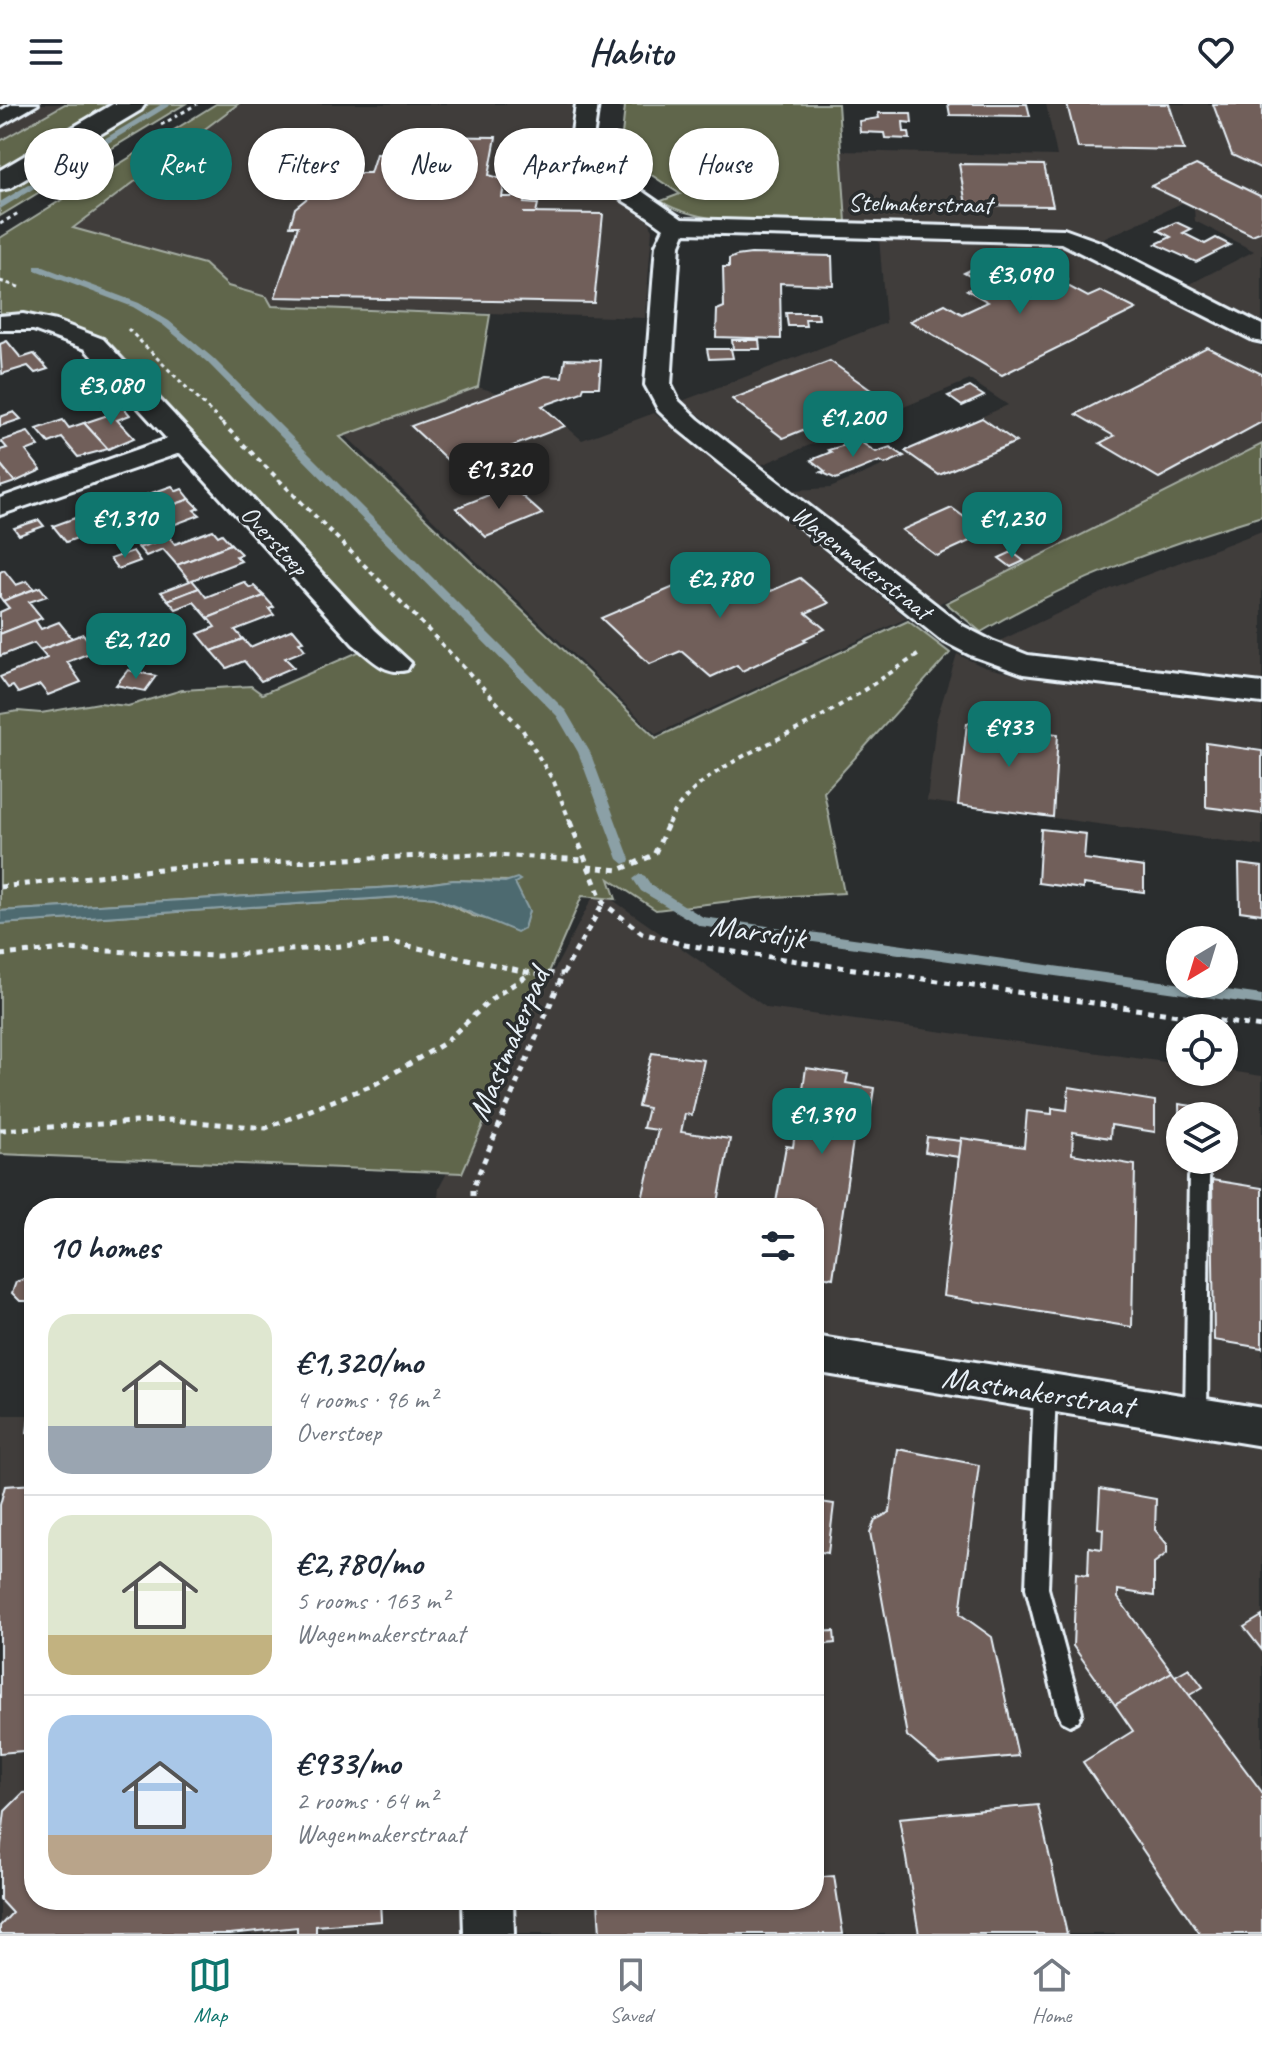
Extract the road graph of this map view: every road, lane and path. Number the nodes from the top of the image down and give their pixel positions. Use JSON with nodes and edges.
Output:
{"nodes":[{"id":1,"x":27,"y":104,"type":"edge"},
{"id":2,"x":132,"y":104,"type":"edge"},
{"id":3,"x":587,"y":104,"type":"edge"},
{"id":4,"x":0,"y":120,"type":"edge"},
{"id":5,"x":0,"y":182,"type":"edge"},
{"id":6,"x":676,"y":226,"type":"junction"},
{"id":7,"x":0,"y":323,"type":"edge"},
{"id":8,"x":1262,"y":335,"type":"edge"},
{"id":9,"x":185,"y":442,"type":"junction"},
{"id":10,"x":0,"y":507,"type":"edge"},
{"id":11,"x":415,"y":616,"type":"dead end"},
{"id":12,"x":952,"y":633,"type":"junction"},
{"id":13,"x":396,"y":663,"type":"dead end"},
{"id":14,"x":1262,"y":693,"type":"edge"},
{"id":15,"x":584,"y":860,"type":"junction"},
{"id":16,"x":587,"y":867,"type":"junction"},
{"id":17,"x":0,"y":887,"type":"edge"},
{"id":18,"x":603,"y":903,"type":"junction"},
{"id":19,"x":0,"y":955,"type":"edge"},
{"id":20,"x":531,"y":973,"type":"junction"},
{"id":21,"x":563,"y":974,"type":"junction"},
{"id":22,"x":1262,"y":1027,"type":"edge"},
{"id":23,"x":0,"y":1130,"type":"edge"},
{"id":24,"x":1199,"y":1177,"type":"dead end"},
{"id":25,"x":473,"y":1198,"type":"edge"},
{"id":26,"x":824,"y":1356,"type":"edge"},
{"id":27,"x":1045,"y":1392,"type":"junction"},
{"id":28,"x":1196,"y":1416,"type":"junction"},
{"id":29,"x":1262,"y":1427,"type":"edge"},
{"id":30,"x":1070,"y":1713,"type":"dead end"},
{"id":31,"x":488,"y":1910,"type":"edge"},
{"id":32,"x":489,"y":1934,"type":"edge"}],
"edges":[{"from":1,"to":4,"type":"street"},
{"from":2,"to":5,"type":"street"},
{"from":3,"to":6,"type":"street"},
{"from":6,"to":8,"type":"street","name":"Stelmakerstraat"},
{"from":6,"to":12,"type":"street","name":"Wagenmakerstraat"},
{"from":7,"to":9,"type":"street","name":"Overstoep"},
{"from":9,"to":10,"type":"street"},
{"from":9,"to":13,"type":"street","name":"Overstoep"},
{"from":11,"to":15,"type":"path","name":"Marsdijk"},
{"from":12,"to":14,"type":"street","name":"Wagenmakerstraat"},
{"from":12,"to":16,"type":"path"},
{"from":15,"to":16,"type":"path","name":"Marsdijk"},
{"from":15,"to":17,"type":"path"},
{"from":16,"to":18,"type":"path","name":"Marsdijk"},
{"from":18,"to":21,"type":"path","name":"Mastmakerpad"},
{"from":18,"to":22,"type":"path","name":"Marsdijk"},
{"from":19,"to":20,"type":"path"},
{"from":20,"to":21,"type":"path"},
{"from":20,"to":23,"type":"path"},
{"from":21,"to":25,"type":"path","name":"Mastmakerpad"},
{"from":24,"to":28,"type":"lane"},
{"from":26,"to":27,"type":"street","name":"Mastmakerstraat"},
{"from":27,"to":28,"type":"street","name":"Mastmakerstraat"},
{"from":27,"to":30,"type":"lane"},
{"from":28,"to":29,"type":"street","name":"Mastmakerstraat"},
{"from":31,"to":32,"type":"street"}]}
